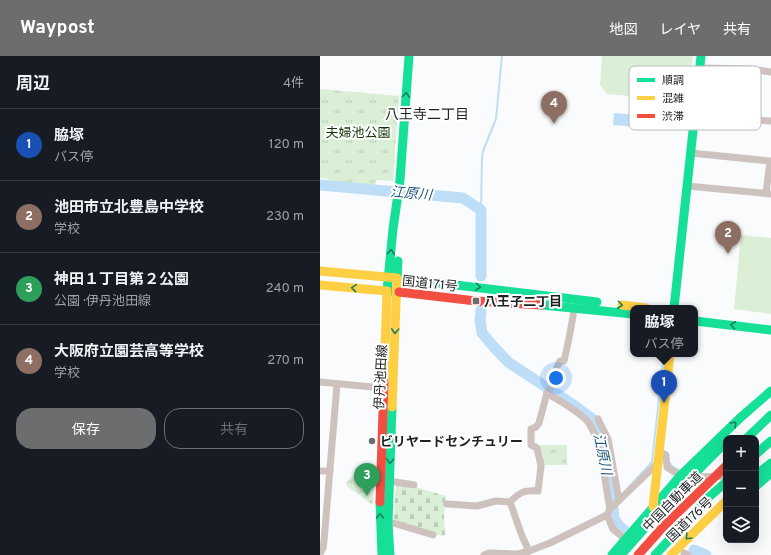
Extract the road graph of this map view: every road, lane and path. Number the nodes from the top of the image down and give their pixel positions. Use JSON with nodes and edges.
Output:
{"nodes":[{"id":1,"x":409,"y":56,"type":"edge"},
{"id":2,"x":418,"y":56,"type":"edge"},
{"id":3,"x":701,"y":56,"type":"edge"},
{"id":4,"x":699,"y":66,"type":"edge"},
{"id":5,"x":761,"y":71,"type":"edge"},
{"id":6,"x":771,"y":72,"type":"edge"},
{"id":7,"x":761,"y":121,"type":"edge"},
{"id":8,"x":771,"y":122,"type":"edge"},
{"id":9,"x":693,"y":130,"type":"edge"},
{"id":10,"x":691,"y":153,"type":"junction"},
{"id":11,"x":687,"y":186,"type":"junction"},
{"id":12,"x":769,"y":193,"type":"edge"},
{"id":13,"x":320,"y":271,"type":"edge"},
{"id":14,"x":393,"y":278,"type":"junction"},
{"id":15,"x":320,"y":285,"type":"edge"},
{"id":16,"x":392,"y":291,"type":"junction"},
{"id":17,"x":416,"y":294,"type":"junction"},
{"id":18,"x":674,"y":305,"type":"edge"},
{"id":19,"x":630,"y":306,"type":"edge"},
{"id":20,"x":574,"y":308,"type":"junction"},
{"id":21,"x":396,"y":313,"type":"junction"},
{"id":22,"x":698,"y":313,"type":"edge"},
{"id":23,"x":630,"y":314,"type":"edge"},
{"id":24,"x":698,"y":321,"type":"edge"},
{"id":25,"x":771,"y":321,"type":"edge"},
{"id":26,"x":771,"y":330,"type":"edge"},
{"id":27,"x":670,"y":357,"type":"edge"},
{"id":28,"x":320,"y":382,"type":"edge"},
{"id":29,"x":337,"y":384,"type":"junction"},
{"id":30,"x":384,"y":388,"type":"junction"},
{"id":31,"x":771,"y":391,"type":"edge"},
{"id":32,"x":547,"y":393,"type":"junction"},
{"id":33,"x":771,"y":401,"type":"edge"},
{"id":34,"x":771,"y":415,"type":"edge"},
{"id":35,"x":598,"y":419,"type":"dead end"},
{"id":36,"x":771,"y":426,"type":"edge"},
{"id":37,"x":733,"y":435,"type":"edge"},
{"id":38,"x":750,"y":435,"type":"edge"},
{"id":39,"x":759,"y":436,"type":"edge"},
{"id":40,"x":771,"y":441,"type":"edge"},
{"id":41,"x":723,"y":445,"type":"edge"},
{"id":42,"x":771,"y":450,"type":"edge"},
{"id":43,"x":759,"y":451,"type":"edge"},
{"id":44,"x":660,"y":452,"type":"junction"},
{"id":45,"x":759,"y":460,"type":"edge"},
{"id":46,"x":659,"y":462,"type":"junction"},
{"id":47,"x":723,"y":462,"type":"edge"},
{"id":48,"x":771,"y":463,"type":"edge"},
{"id":49,"x":723,"y":469,"type":"edge"},
{"id":50,"x":320,"y":471,"type":"edge"},
{"id":51,"x":330,"y":471,"type":"junction"},
{"id":52,"x":676,"y":473,"type":"dead end"},
{"id":53,"x":759,"y":473,"type":"edge"},
{"id":54,"x":771,"y":473,"type":"edge"},
{"id":55,"x":723,"y":476,"type":"edge"},
{"id":56,"x":696,"y":477,"type":"dead end"},
{"id":57,"x":389,"y":481,"type":"junction"},
{"id":58,"x":759,"y":483,"type":"edge"},
{"id":59,"x":414,"y":485,"type":"dead end"},
{"id":60,"x":723,"y":485,"type":"edge"},
{"id":61,"x":723,"y":492,"type":"edge"},
{"id":62,"x":320,"y":496,"type":"edge"},
{"id":63,"x":328,"y":496,"type":"junction"},
{"id":64,"x":618,"y":501,"type":"junction"},
{"id":65,"x":510,"y":502,"type":"junction"},
{"id":66,"x":447,"y":504,"type":"dead end"},
{"id":67,"x":723,"y":504,"type":"edge"},
{"id":68,"x":653,"y":508,"type":"junction"},
{"id":69,"x":609,"y":511,"type":"junction"},
{"id":70,"x":723,"y":514,"type":"edge"},
{"id":71,"x":388,"y":523,"type":"junction"},
{"id":72,"x":663,"y":527,"type":"junction"},
{"id":73,"x":433,"y":535,"type":"dead end"},
{"id":74,"x":672,"y":536,"type":"junction"},
{"id":75,"x":625,"y":539,"type":"junction"},
{"id":76,"x":529,"y":550,"type":"junction"},
{"id":77,"x":320,"y":554,"type":"edge"},
{"id":78,"x":684,"y":554,"type":"edge"},
{"id":79,"x":382,"y":555,"type":"edge"},
{"id":80,"x":390,"y":555,"type":"edge"},
{"id":81,"x":484,"y":555,"type":"edge"},
{"id":82,"x":612,"y":555,"type":"edge"},
{"id":83,"x":621,"y":555,"type":"edge"},
{"id":84,"x":638,"y":555,"type":"edge"},
{"id":85,"x":648,"y":555,"type":"edge"},
{"id":86,"x":655,"y":555,"type":"edge"},
{"id":87,"x":671,"y":555,"type":"edge"}],
"edges":[{"from":14,"to":1,"type":"main road","name":"国道171号","one_way":true},
{"from":2,"to":14,"type":"main road","name":"国道171号"},
{"from":3,"to":4,"type":"main road"},
{"from":5,"to":6,"type":"street"},
{"from":7,"to":8,"type":"street"},
{"from":9,"to":10,"type":"main road"},
{"from":10,"to":11,"type":"main road"},
{"from":10,"to":12,"type":"street"},
{"from":11,"to":12,"type":"street"},
{"from":11,"to":18,"type":"main road"},
{"from":13,"to":14,"type":"main road"},
{"from":14,"to":16,"type":"main road","name":"伊丹池田線"},
{"from":14,"to":19,"type":"main road","name":"国道171号","one_way":true},
{"from":16,"to":15,"type":"main road","one_way":true},
{"from":16,"to":17,"type":"main road","name":"国道171号"},
{"from":16,"to":21,"type":"main road","name":"伊丹池田線"},
{"from":16,"to":30,"type":"main road","name":"伊丹池田線"},
{"from":17,"to":20,"type":"main road","name":"国道171号"},
{"from":17,"to":21,"type":"main road"},
{"from":20,"to":23,"type":"main road","name":"国道171号"},
{"from":20,"to":32,"type":"street"},
{"from":21,"to":57,"type":"main road","name":"伊丹池田線","one_way":true},
{"from":22,"to":25,"type":"main road"},
{"from":26,"to":24,"type":"main road","one_way":true},
{"from":27,"to":44,"type":"main road"},
{"from":28,"to":29,"type":"street"},
{"from":29,"to":30,"type":"street"},
{"from":29,"to":51,"type":"street"},
{"from":79,"to":30,"type":"main road","name":"伊丹池田線","one_way":true},
{"from":68,"to":31,"type":"main road","one_way":true},
{"from":32,"to":65,"type":"street"},
{"from":32,"to":69,"type":"street"},
{"from":33,"to":37,"type":"main road"},
{"from":34,"to":38,"type":"main road"},
{"from":35,"to":64,"type":"street"},
{"from":36,"to":39,"type":"main road"},
{"from":40,"to":43,"type":"main road"},
{"from":41,"to":83,"type":"main road","name":"国道176号","bridge":true},
{"from":42,"to":45,"type":"main road"},
{"from":44,"to":46,"type":"main road"},
{"from":44,"to":52,"type":"street"},
{"from":46,"to":64,"type":"street"},
{"from":46,"to":68,"type":"main road"},
{"from":47,"to":72,"type":"main road","bridge":true},
{"from":48,"to":53,"type":"main road","bridge":true},
{"from":49,"to":72,"type":"main road","name":"中国自動車道","bridge":true},
{"from":50,"to":51,"type":"street"},
{"from":51,"to":63,"type":"street"},
{"from":54,"to":58,"type":"main road"},
{"from":55,"to":56,"type":"street"},
{"from":57,"to":59,"type":"street"},
{"from":57,"to":71,"type":"main road","name":"伊丹池田線"},
{"from":60,"to":74,"type":"main road","name":"中国自動車道"},
{"from":61,"to":74,"type":"main road"},
{"from":62,"to":63,"type":"street"},
{"from":63,"to":77,"type":"street"},
{"from":64,"to":69,"type":"street"},
{"from":65,"to":66,"type":"street"},
{"from":65,"to":76,"type":"street"},
{"from":67,"to":87,"type":"main road","name":"国道176号","one_way":true},
{"from":68,"to":75,"type":"main road"},
{"from":68,"to":85,"type":"main road"},
{"from":69,"to":75,"type":"street"},
{"from":69,"to":76,"type":"street"},
{"from":70,"to":78,"type":"main road"},
{"from":71,"to":73,"type":"street"},
{"from":71,"to":80,"type":"main road","name":"伊丹池田線"},
{"from":72,"to":84,"type":"main road","name":"中国自動車道","bridge":true},
{"from":74,"to":86,"type":"main road","name":"中国自動車道"},
{"from":75,"to":82,"type":"main road"},
{"from":76,"to":81,"type":"street"}]}
